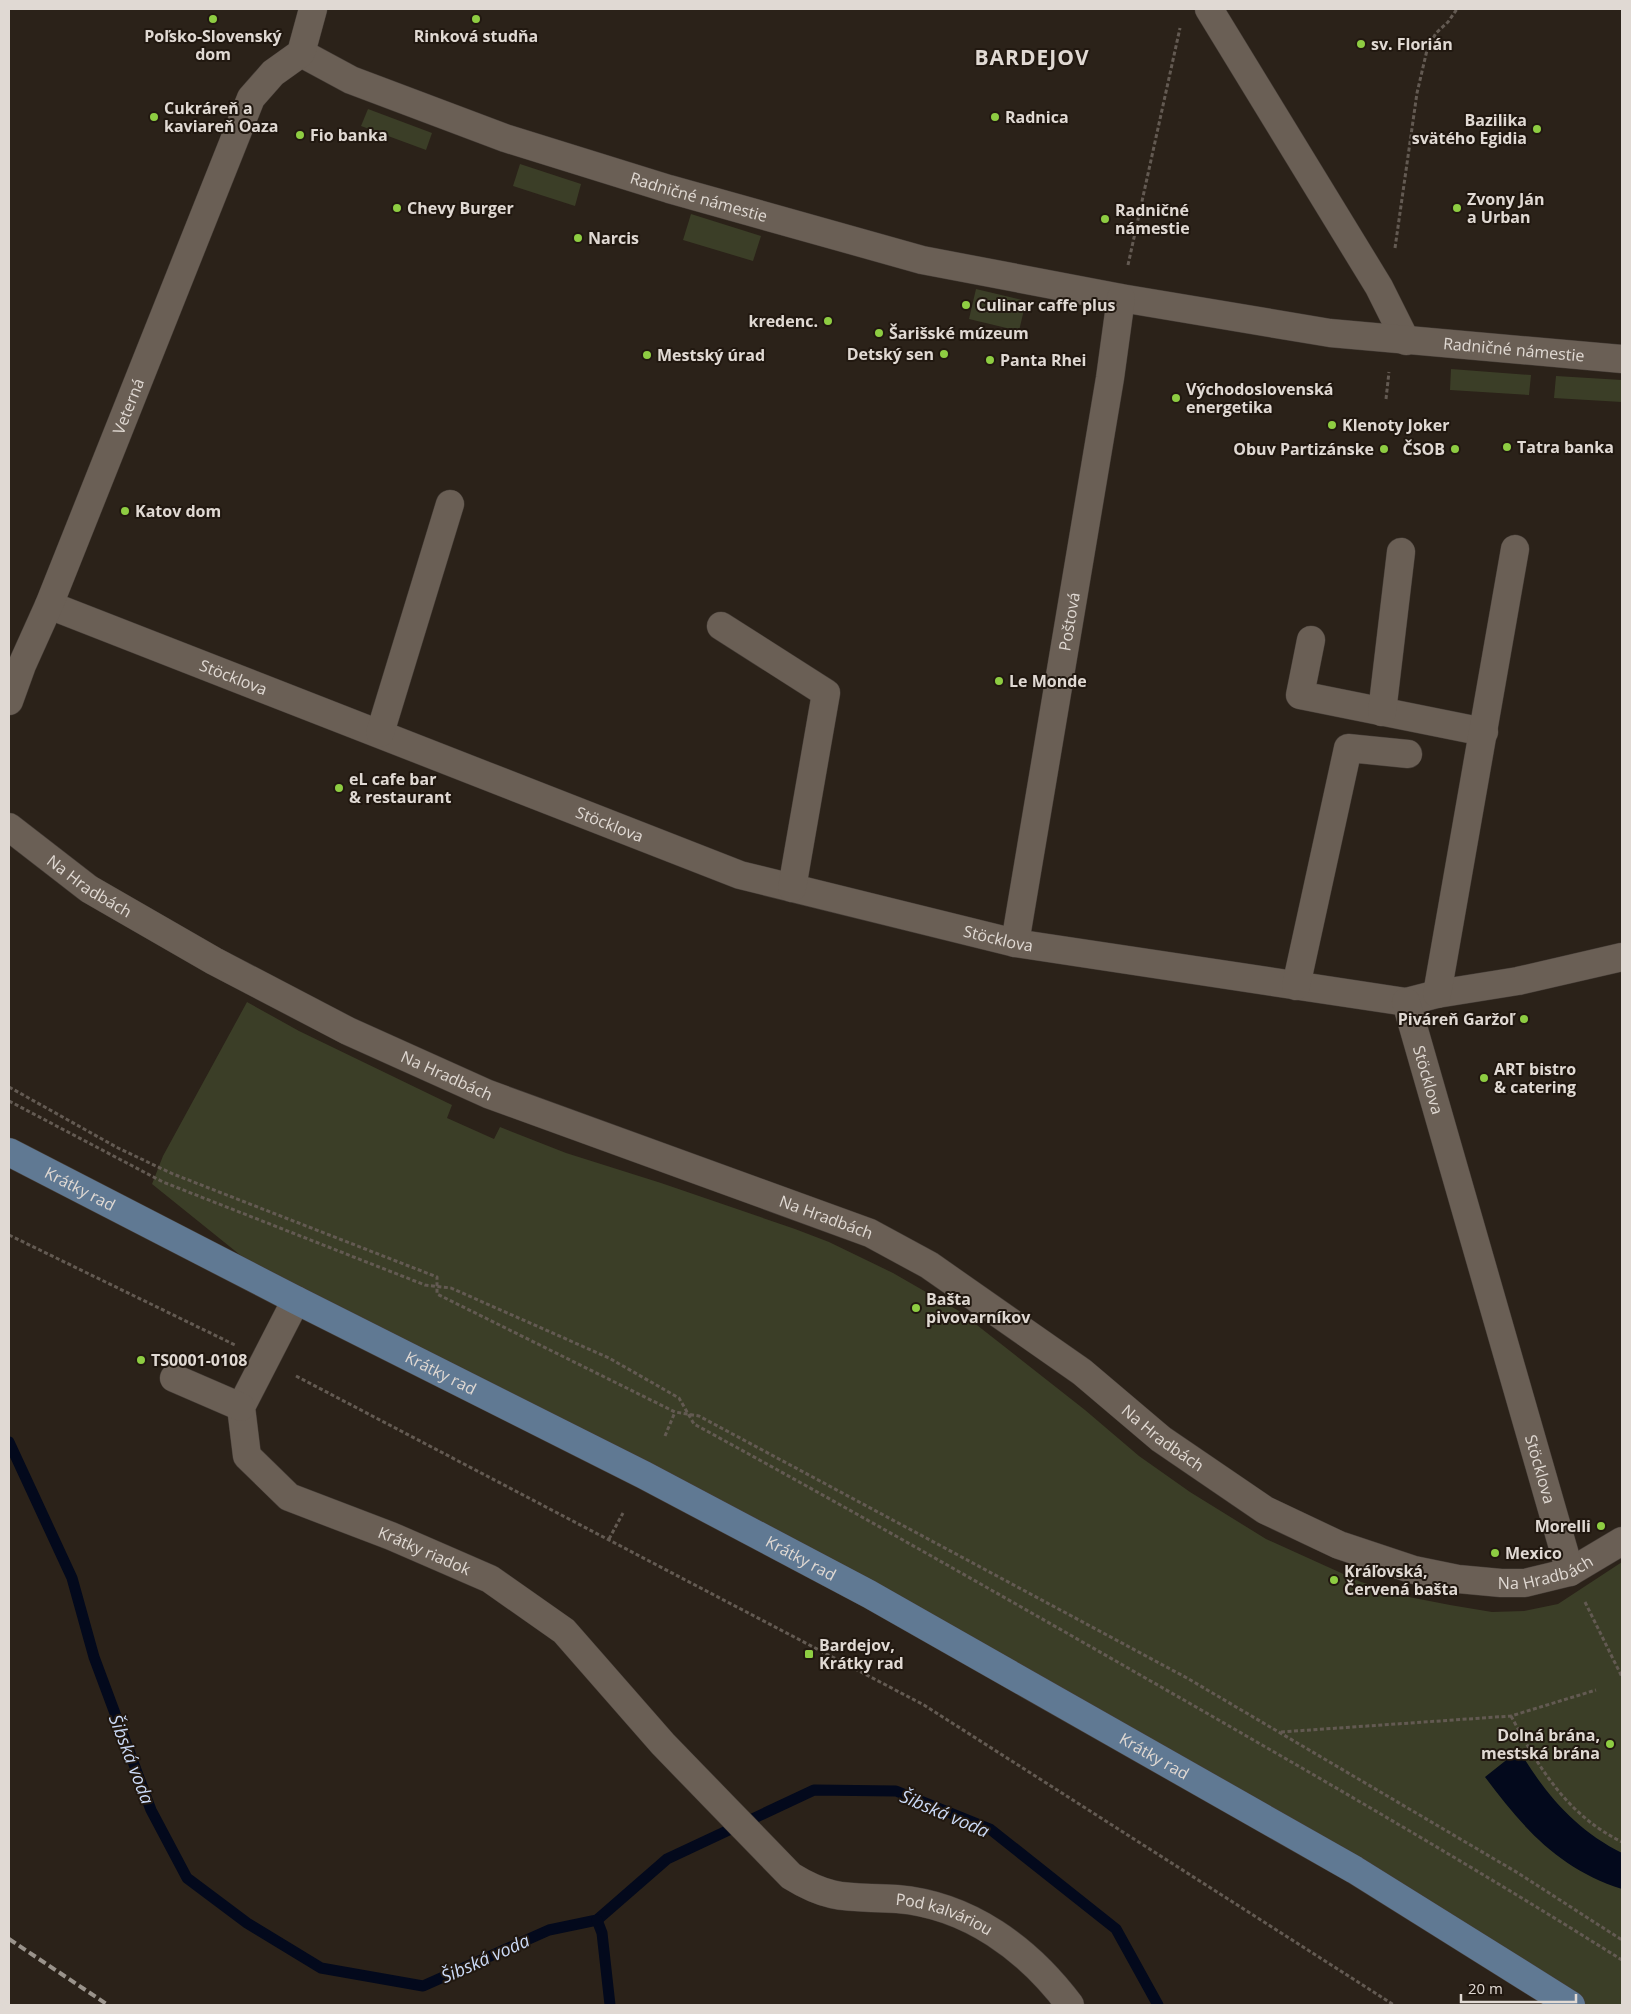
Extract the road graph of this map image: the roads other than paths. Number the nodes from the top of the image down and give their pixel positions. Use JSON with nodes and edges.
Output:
{"nodes":[{"id":1,"x":312,"y":9,"type":"edge"},
{"id":2,"x":1208,"y":9,"type":"edge"},
{"id":3,"x":301,"y":53,"type":"junction"},
{"id":4,"x":1120,"y":298,"type":"junction"},
{"id":5,"x":1406,"y":341,"type":"junction"},
{"id":6,"x":1622,"y":359,"type":"edge"},
{"id":7,"x":450,"y":504,"type":"dead end"},
{"id":8,"x":1515,"y":549,"type":"dead end"},
{"id":9,"x":1402,"y":552,"type":"dead end"},
{"id":10,"x":49,"y":605,"type":"junction"},
{"id":11,"x":721,"y":626,"type":"dead end"},
{"id":12,"x":1311,"y":640,"type":"dead end"},
{"id":13,"x":16,"y":662,"type":"edge"},
{"id":14,"x":9,"y":701,"type":"edge"},
{"id":15,"x":1382,"y":712,"type":"junction"},
{"id":16,"x":1484,"y":732,"type":"junction"},
{"id":17,"x":380,"y":733,"type":"junction"},
{"id":18,"x":1408,"y":754,"type":"dead end"},
{"id":19,"x":9,"y":827,"type":"edge"},
{"id":20,"x":792,"y":888,"type":"junction"},
{"id":21,"x":1015,"y":944,"type":"junction"},
{"id":22,"x":1622,"y":957,"type":"edge"},
{"id":23,"x":1296,"y":986,"type":"junction"},
{"id":24,"x":1437,"y":994,"type":"junction"},
{"id":25,"x":1406,"y":1002,"type":"junction"},
{"id":26,"x":9,"y":1152,"type":"edge"},
{"id":27,"x":296,"y":1300,"type":"junction"},
{"id":28,"x":174,"y":1378,"type":"dead end"},
{"id":29,"x":241,"y":1407,"type":"junction"},
{"id":30,"x":1622,"y":1541,"type":"edge"},
{"id":31,"x":1570,"y":1572,"type":"junction"},
{"id":32,"x":791,"y":1876,"type":"joint"},
{"id":33,"x":1070,"y":2005,"type":"edge"},
{"id":34,"x":1571,"y":2005,"type":"edge"}],
"edges":[{"from":1,"to":3,"type":"street"},
{"from":2,"to":5,"type":"street"},
{"from":3,"to":4,"type":"street","name":"Radničné námestie"},
{"from":3,"to":10,"type":"street","name":"Veterná"},
{"from":4,"to":5,"type":"street","name":"Radničné námestie"},
{"from":4,"to":21,"type":"street","name":"Poštová"},
{"from":5,"to":6,"type":"street","name":"Radničné námestie"},
{"from":7,"to":17,"type":"street"},
{"from":8,"to":16,"type":"street"},
{"from":9,"to":15,"type":"street"},
{"from":10,"to":13,"type":"street","name":"Veterná"},
{"from":10,"to":17,"type":"street","name":"Stöcklova"},
{"from":11,"to":20,"type":"street"},
{"from":12,"to":15,"type":"street"},
{"from":13,"to":14,"type":"street","name":"Veterná"},
{"from":15,"to":16,"type":"street"},
{"from":16,"to":24,"type":"street"},
{"from":17,"to":20,"type":"street","name":"Stöcklova"},
{"from":18,"to":23,"type":"street"},
{"from":19,"to":31,"type":"street","name":"Na Hradbách"},
{"from":20,"to":21,"type":"street","name":"Stöcklova"},
{"from":21,"to":23,"type":"street","name":"Stöcklova"},
{"from":22,"to":24,"type":"street"},
{"from":23,"to":25,"type":"street","name":"Stöcklova"},
{"from":24,"to":25,"type":"street"},
{"from":25,"to":31,"type":"street","name":"Stöcklova"},
{"from":26,"to":27,"type":"main road","name":"Krátky rad"},
{"from":27,"to":29,"type":"street"},
{"from":27,"to":34,"type":"main road","name":"Krátky rad"},
{"from":28,"to":29,"type":"street"},
{"from":29,"to":32,"type":"street","name":"Krátky riadok"},
{"from":30,"to":31,"type":"street","name":"Na Hradbách"},
{"from":32,"to":33,"type":"street","name":"Pod kalváriou"}]}
